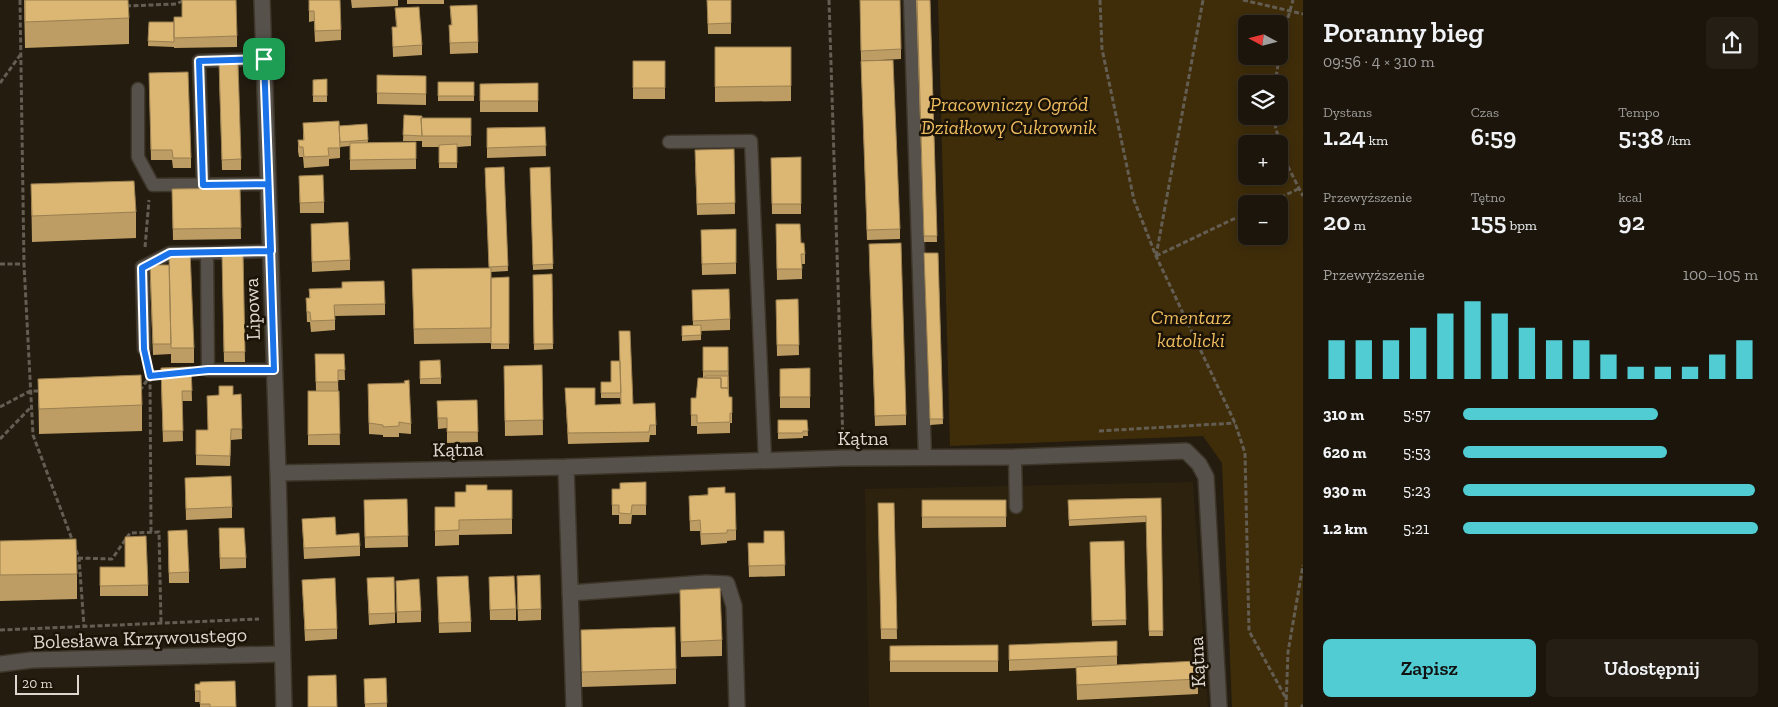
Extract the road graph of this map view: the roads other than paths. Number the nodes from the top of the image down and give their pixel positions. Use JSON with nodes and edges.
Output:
{"nodes":[{"id":1,"x":262,"y":0,"type":"edge"},
{"id":2,"x":910,"y":0,"type":"edge"},
{"id":3,"x":264,"y":59,"type":"junction"},
{"id":4,"x":138,"y":89,"type":"dead end"},
{"id":5,"x":669,"y":142,"type":"dead end"},
{"id":6,"x":268,"y":184,"type":"junction"},
{"id":7,"x":203,"y":185,"type":"junction"},
{"id":8,"x":271,"y":251,"type":"junction"},
{"id":9,"x":207,"y":253,"type":"junction"},
{"id":10,"x":144,"y":349,"type":"road end"},
{"id":11,"x":274,"y":370,"type":"junction"},
{"id":12,"x":1015,"y":457,"type":"junction"},
{"id":13,"x":924,"y":458,"type":"junction"},
{"id":14,"x":765,"y":460,"type":"junction"},
{"id":15,"x":566,"y":467,"type":"junction"},
{"id":16,"x":278,"y":472,"type":"junction"},
{"id":17,"x":1016,"y":507,"type":"dead end"},
{"id":18,"x":570,"y":593,"type":"junction"},
{"id":19,"x":282,"y":654,"type":"junction"},
{"id":20,"x":0,"y":664,"type":"edge"},
{"id":21,"x":284,"y":707,"type":"edge"},
{"id":22,"x":574,"y":707,"type":"edge"},
{"id":23,"x":737,"y":707,"type":"edge"},
{"id":24,"x":1219,"y":707,"type":"edge"}],
"edges":[{"from":1,"to":3,"type":"street","name":"Lipowa"},
{"from":2,"to":13,"type":"lane"},
{"from":3,"to":6,"type":"street","name":"Lipowa"},
{"from":3,"to":7,"type":"lane"},
{"from":4,"to":7,"type":"lane"},
{"from":5,"to":14,"type":"lane"},
{"from":6,"to":7,"type":"lane"},
{"from":6,"to":8,"type":"street","name":"Lipowa"},
{"from":8,"to":9,"type":"lane"},
{"from":8,"to":11,"type":"street","name":"Lipowa"},
{"from":9,"to":10,"type":"lane"},
{"from":9,"to":11,"type":"lane"},
{"from":11,"to":16,"type":"street","name":"Lipowa"},
{"from":12,"to":13,"type":"street","name":"Kątna"},
{"from":12,"to":17,"type":"lane"},
{"from":12,"to":24,"type":"street","name":"Kątna"},
{"from":13,"to":14,"type":"street","name":"Kątna"},
{"from":14,"to":15,"type":"street","name":"Kątna"},
{"from":15,"to":16,"type":"street","name":"Kątna"},
{"from":15,"to":18,"type":"street"},
{"from":16,"to":19,"type":"street","name":"Lipowa"},
{"from":18,"to":22,"type":"street"},
{"from":18,"to":23,"type":"street"},
{"from":19,"to":20,"type":"street","name":"Bolesława Krzywoustego"},
{"from":19,"to":21,"type":"street","name":"Lipowa"}]}
